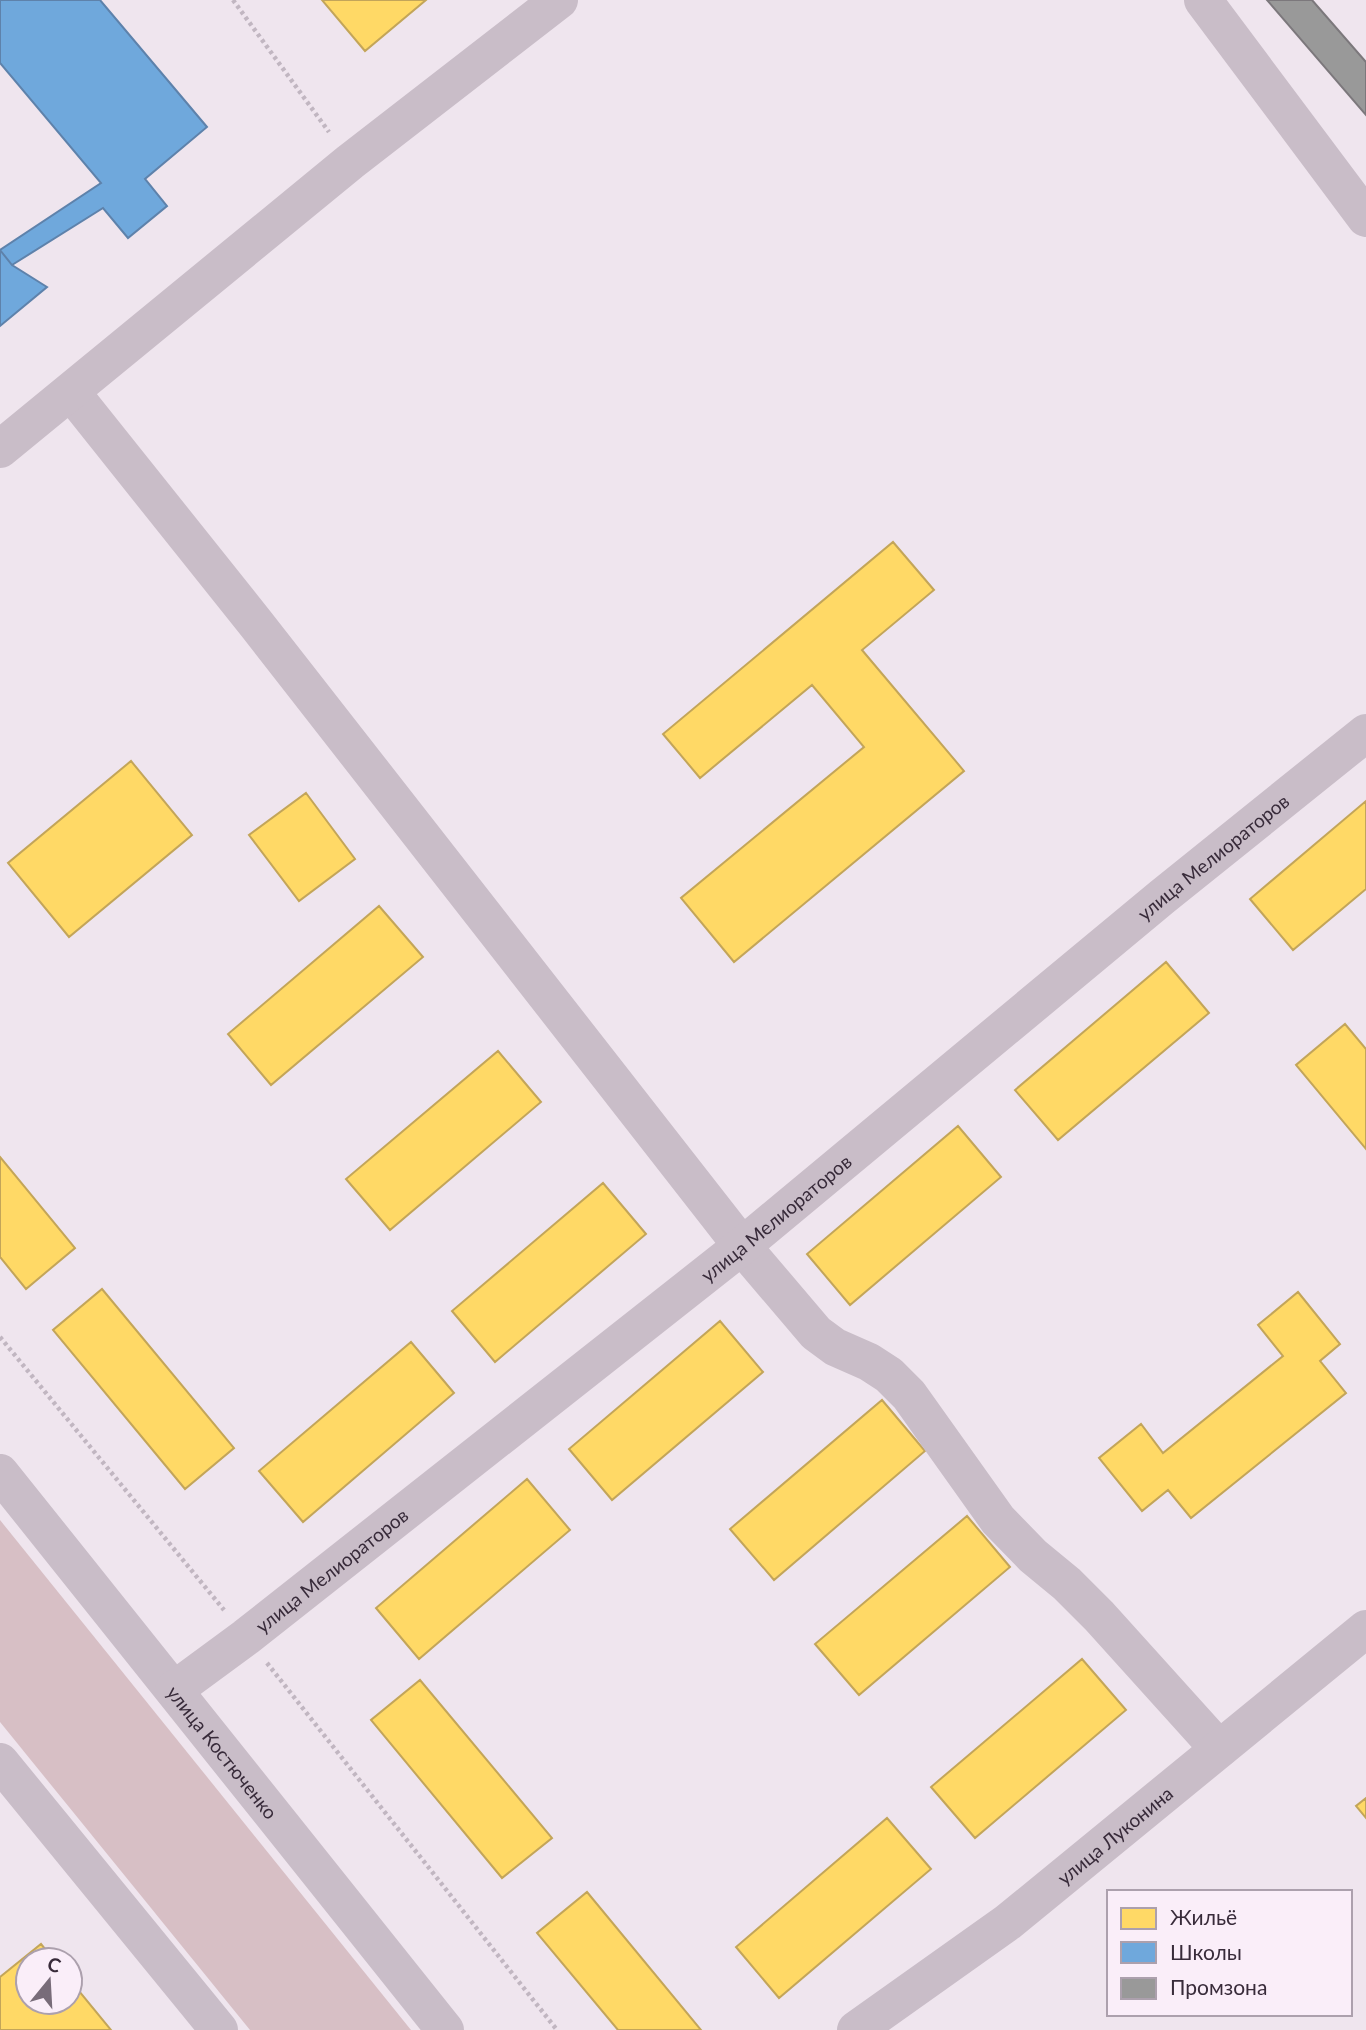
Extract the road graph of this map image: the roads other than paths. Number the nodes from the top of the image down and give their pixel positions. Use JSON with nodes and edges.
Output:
{"nodes":[{"id":1,"x":559,"y":0,"type":"edge"},
{"id":2,"x":1203,"y":0,"type":"edge"},
{"id":3,"x":1366,"y":218,"type":"edge"},
{"id":4,"x":71,"y":392,"type":"junction"},
{"id":5,"x":0,"y":449,"type":"edge"},
{"id":6,"x":1366,"y":733,"type":"edge"},
{"id":7,"x":742,"y":1246,"type":"junction"},
{"id":8,"x":0,"y":1473,"type":"edge"},
{"id":9,"x":1366,"y":1629,"type":"edge"},
{"id":10,"x":174,"y":1690,"type":"junction"},
{"id":11,"x":1220,"y":1749,"type":"junction"},
{"id":12,"x":0,"y":1762,"type":"edge"},
{"id":13,"x":219,"y":2030,"type":"edge"},
{"id":14,"x":445,"y":2030,"type":"edge"},
{"id":15,"x":856,"y":2030,"type":"edge"}],
"edges":[{"from":1,"to":4,"type":"street"},
{"from":2,"to":3,"type":"street"},
{"from":4,"to":5,"type":"street"},
{"from":4,"to":7,"type":"street"},
{"from":6,"to":7,"type":"street","name":"улица Мелиораторов"},
{"from":7,"to":10,"type":"street","name":"улица Мелиораторов"},
{"from":7,"to":11,"type":"street"},
{"from":8,"to":10,"type":"street","name":"улица Костюченко"},
{"from":9,"to":11,"type":"street","name":"улица Луконина"},
{"from":10,"to":14,"type":"street","name":"улица Костюченко"},
{"from":11,"to":15,"type":"street","name":"улица Луконина"},
{"from":12,"to":13,"type":"street"}]}
